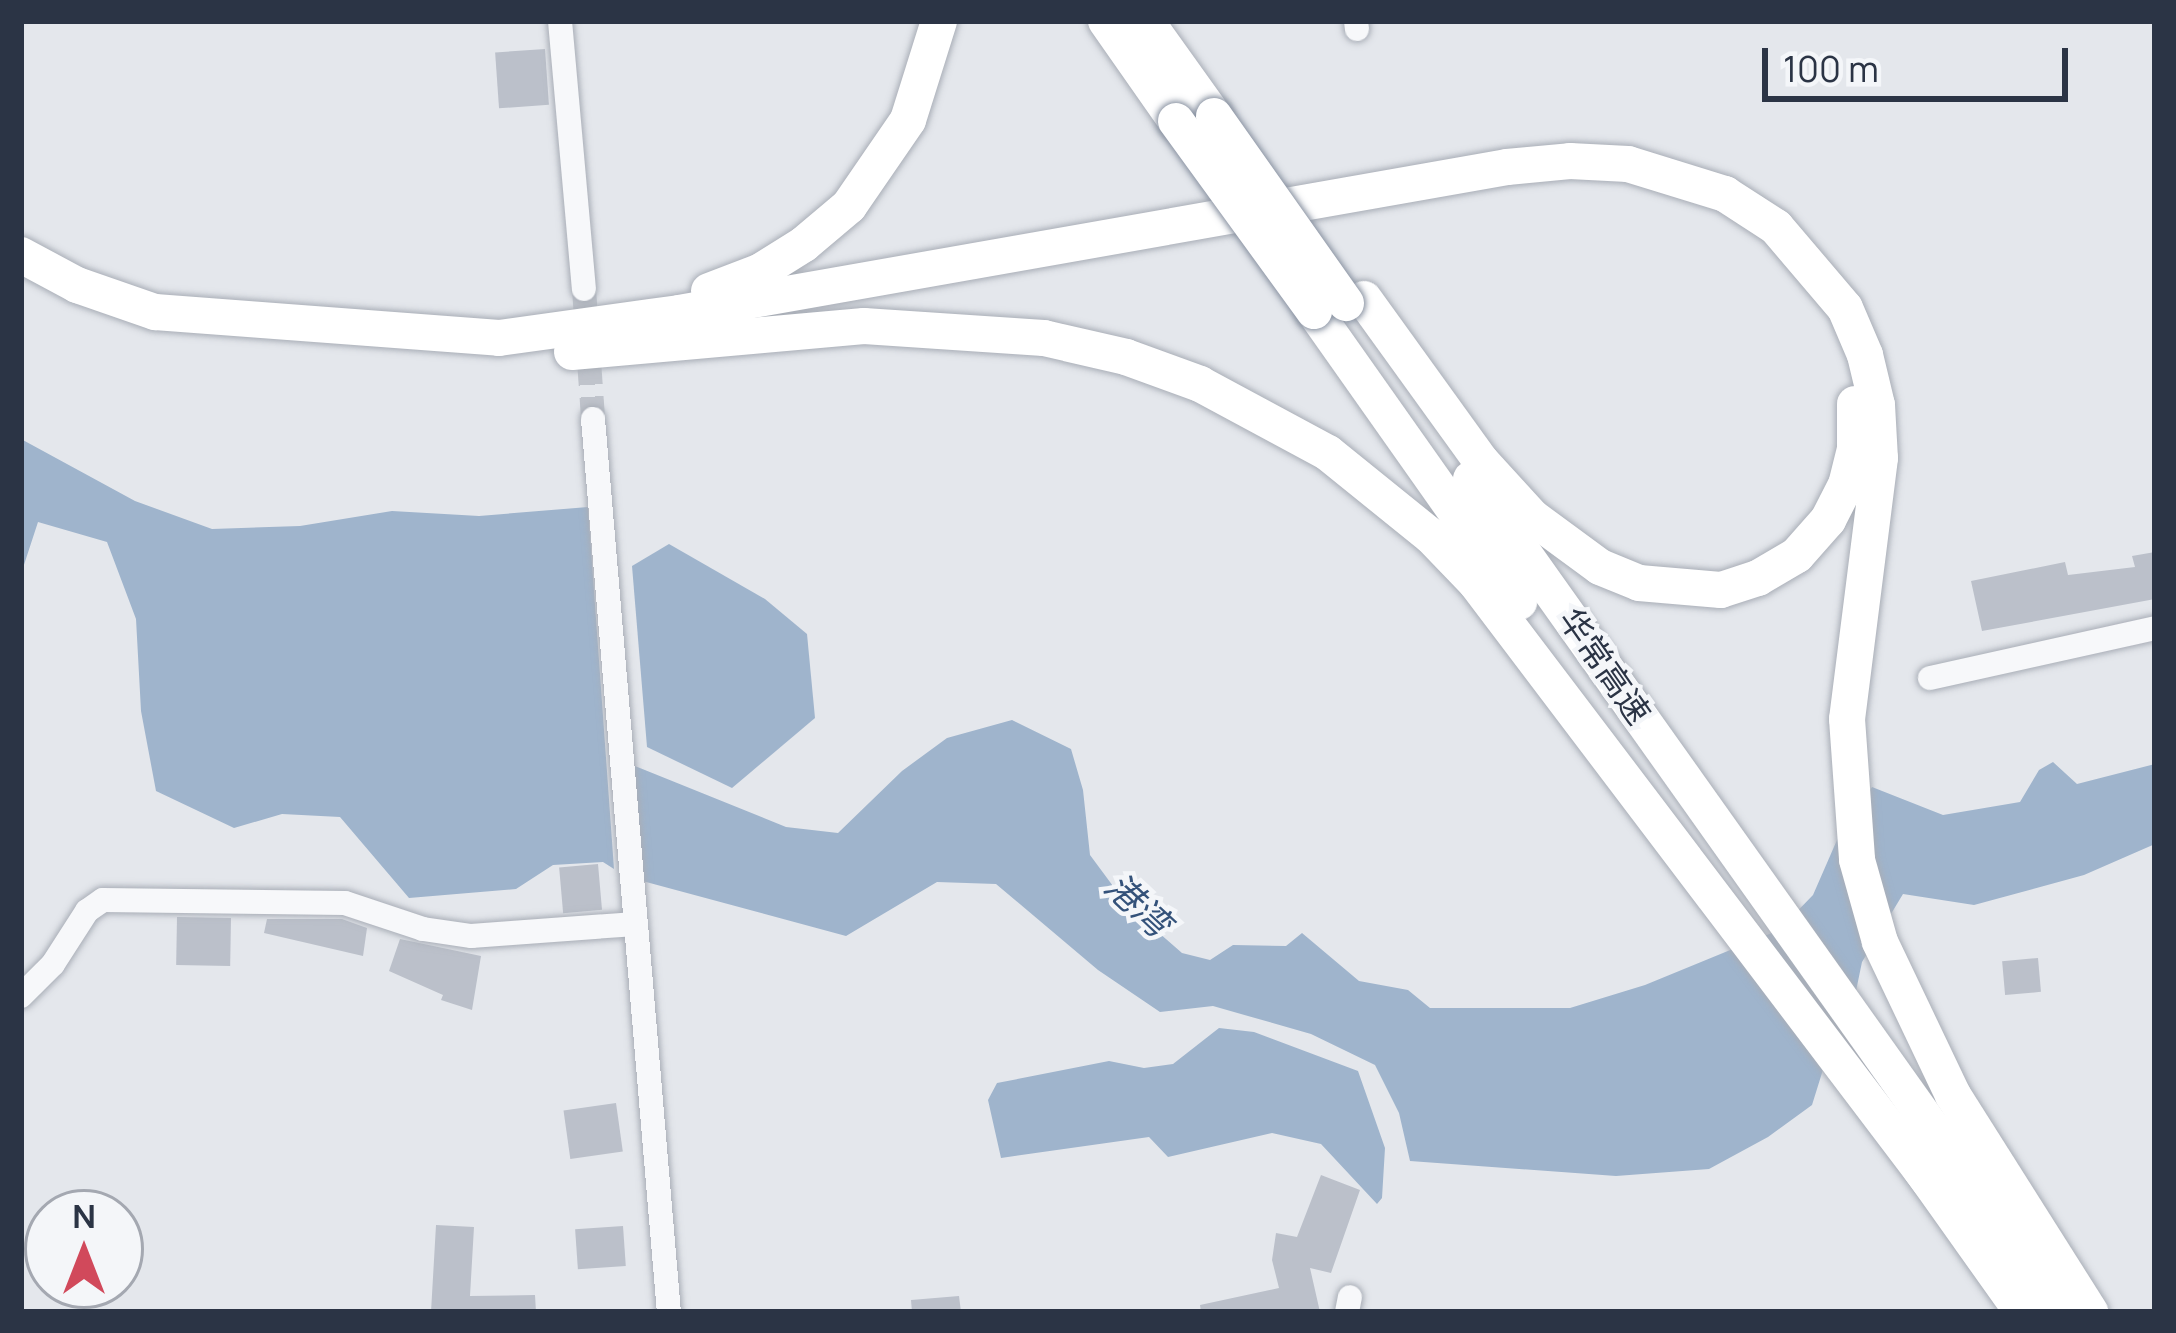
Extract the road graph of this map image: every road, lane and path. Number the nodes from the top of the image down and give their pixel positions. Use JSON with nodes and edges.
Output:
{"nodes":[{"id":1,"x":560,"y":21,"type":"edge"},
{"id":2,"x":939,"y":21,"type":"edge"},
{"id":3,"x":1106,"y":21,"type":"edge"},
{"id":4,"x":1146,"y":21,"type":"edge"},
{"id":5,"x":1162,"y":21,"type":"edge"},
{"id":6,"x":1222,"y":115,"type":"junction"},
{"id":7,"x":21,"y":255,"type":"edge"},
{"id":8,"x":21,"y":275,"type":"edge"},
{"id":9,"x":584,"y":289,"type":"tunnel mouth"},
{"id":10,"x":1342,"y":304,"type":"junction"},
{"id":11,"x":498,"y":349,"type":"junction"},
{"id":12,"x":592,"y":419,"type":"tunnel mouth"},
{"id":13,"x":2155,"y":628,"type":"edge"},
{"id":14,"x":1930,"y":678,"type":"dead end"},
{"id":15,"x":636,"y":925,"type":"junction"},
{"id":16,"x":21,"y":996,"type":"edge"},
{"id":17,"x":1930,"y":1182,"type":"junction"},
{"id":18,"x":669,"y":1312,"type":"edge"},
{"id":19,"x":2022,"y":1312,"type":"edge"},
{"id":20,"x":2063,"y":1312,"type":"edge"},
{"id":21,"x":2090,"y":1312,"type":"edge"}],
"edges":[{"from":1,"to":9,"type":"street"},
{"from":2,"to":11,"type":"highway"},
{"from":3,"to":10,"type":"highway","name":"华常高速","bridge":true},
{"from":4,"to":6,"type":"highway"},
{"from":5,"to":6,"type":"highway"},
{"from":6,"to":10,"type":"highway"},
{"from":7,"to":11,"type":"highway"},
{"from":8,"to":11,"type":"highway"},
{"from":10,"to":11,"type":"highway"},
{"from":10,"to":17,"type":"highway","name":"华常高速"},
{"from":10,"to":20,"type":"highway","name":"华常高速"},
{"from":11,"to":17,"type":"highway"},
{"from":11,"to":21,"type":"highway"},
{"from":12,"to":15,"type":"street"},
{"from":13,"to":14,"type":"street"},
{"from":15,"to":16,"type":"street"},
{"from":15,"to":18,"type":"street"},
{"from":17,"to":19,"type":"highway","name":"华常高速"}]}
